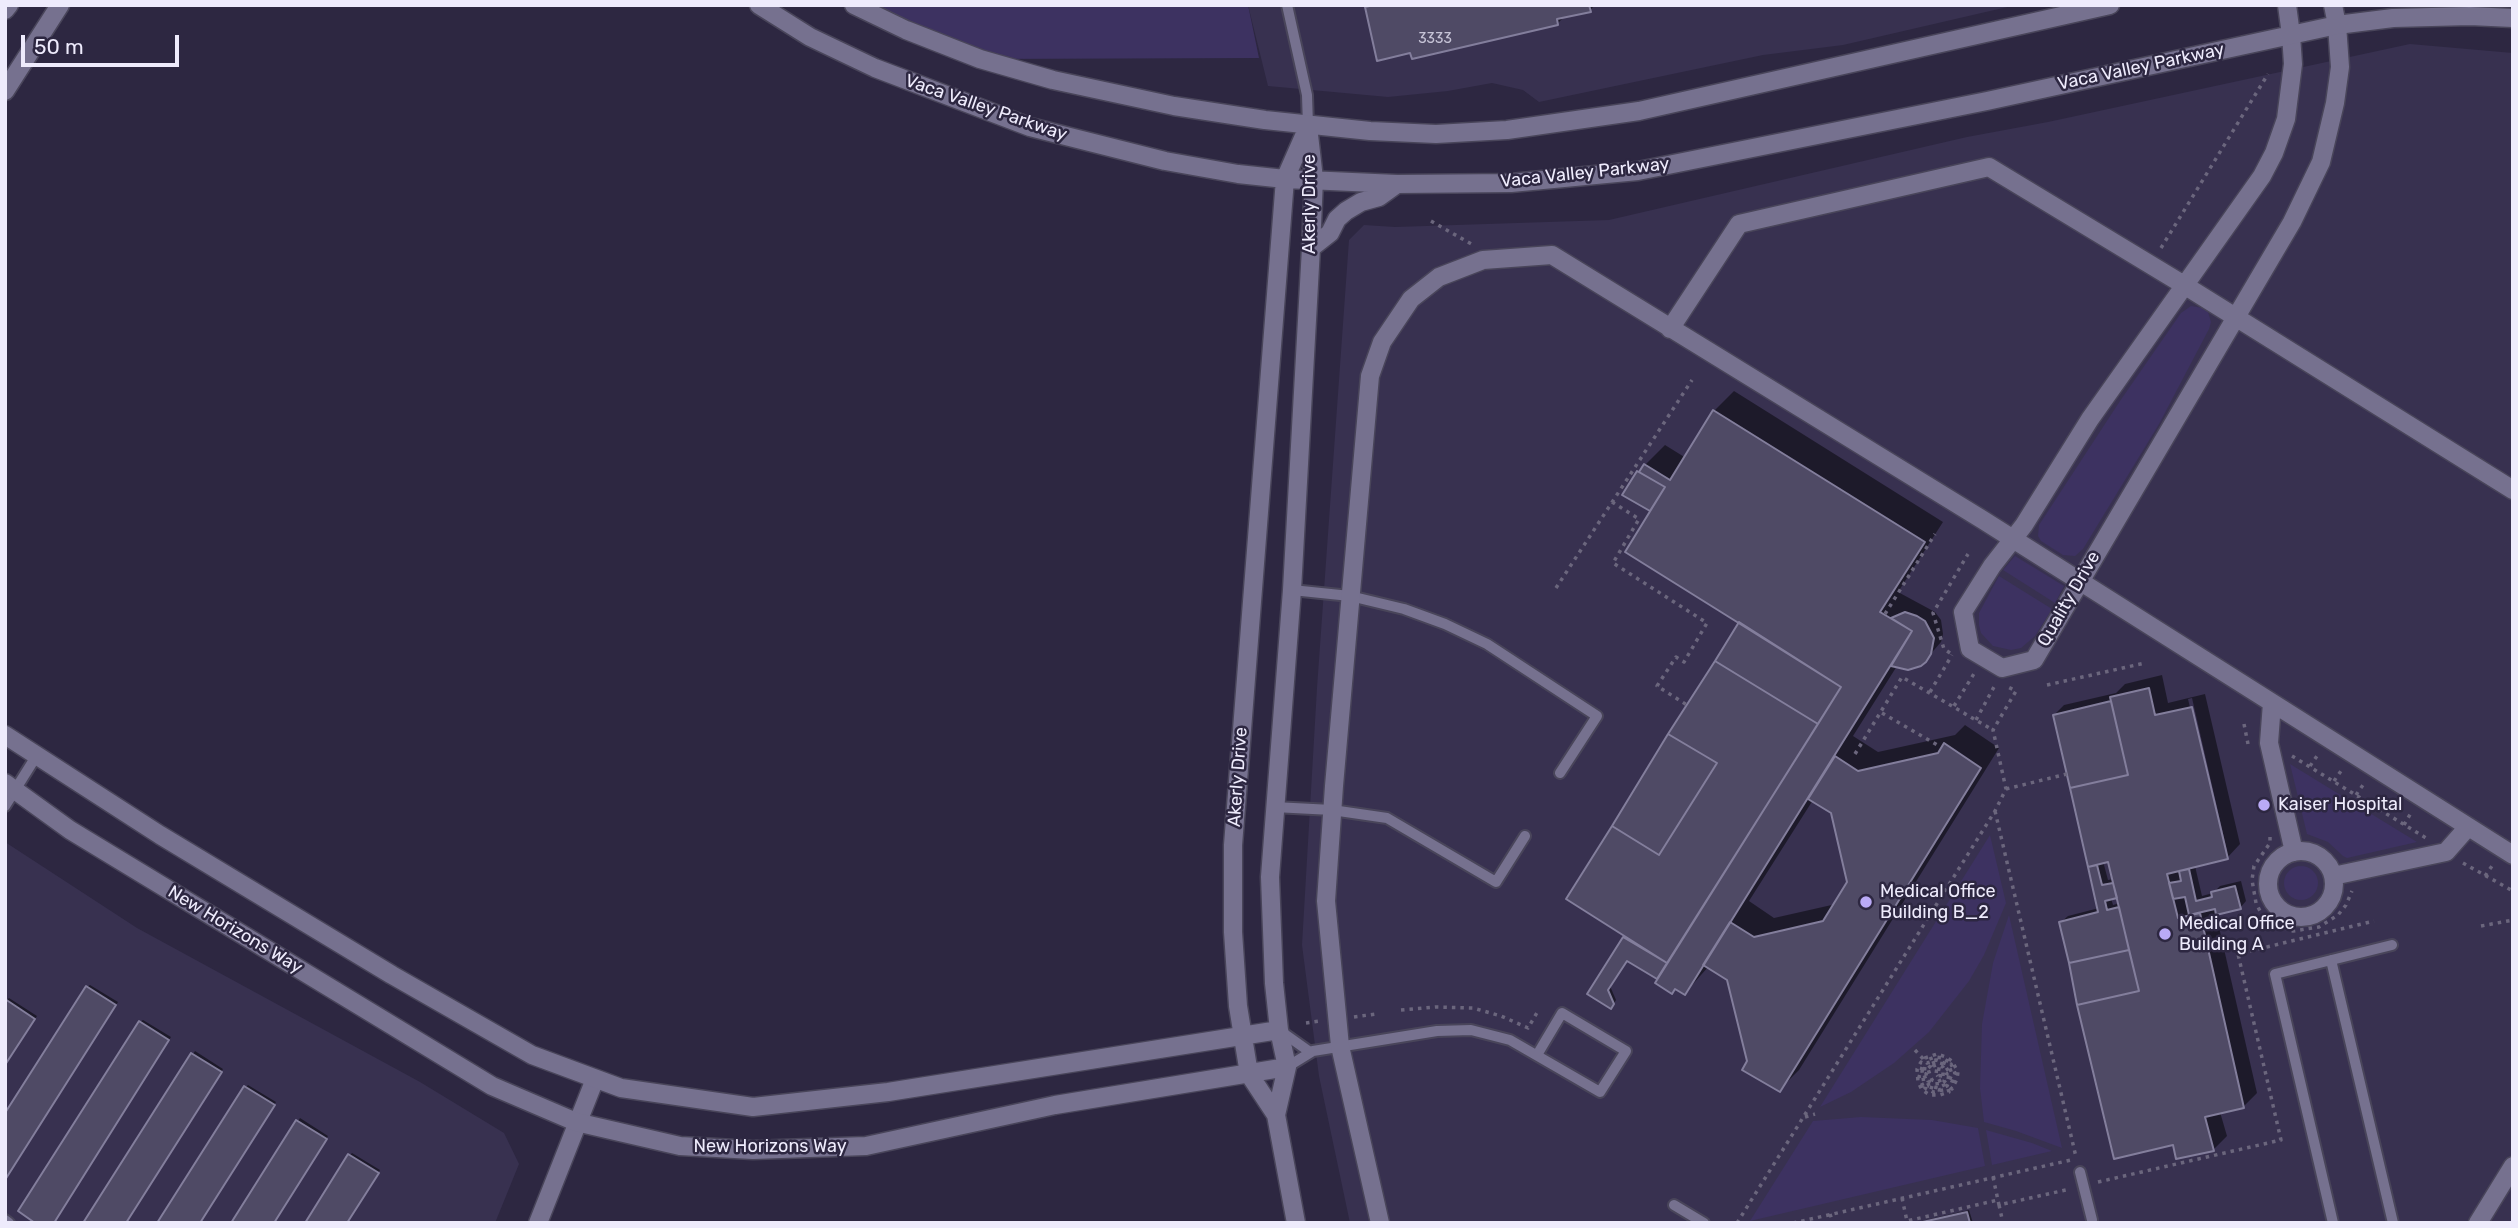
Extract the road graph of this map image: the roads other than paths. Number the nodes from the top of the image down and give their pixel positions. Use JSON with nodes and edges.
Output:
{"nodes":[{"id":1,"x":9,"y":5,"type":"edge"},
{"id":2,"x":60,"y":5,"type":"edge"},
{"id":3,"x":758,"y":5,"type":"edge"},
{"id":4,"x":854,"y":5,"type":"edge"},
{"id":5,"x":1287,"y":5,"type":"edge"},
{"id":6,"x":2110,"y":5,"type":"edge"},
{"id":7,"x":2287,"y":5,"type":"edge"},
{"id":8,"x":2333,"y":5,"type":"edge"},
{"id":9,"x":5,"y":10,"type":"edge"},
{"id":10,"x":2513,"y":18,"type":"edge"},
{"id":11,"x":2337,"y":25,"type":"junction"},
{"id":12,"x":2291,"y":35,"type":"junction"},
{"id":13,"x":5,"y":91,"type":"edge"},
{"id":14,"x":1308,"y":126,"type":"junction"},
{"id":15,"x":1285,"y":179,"type":"junction"},
{"id":16,"x":1314,"y":179,"type":"junction"},
{"id":17,"x":1397,"y":184,"type":"junction"},
{"id":18,"x":1311,"y":248,"type":"junction"},
{"id":19,"x":2184,"y":285,"type":"junction"},
{"id":20,"x":2236,"y":318,"type":"junction"},
{"id":21,"x":1670,"y":329,"type":"junction"},
{"id":22,"x":2513,"y":490,"type":"edge"},
{"id":23,"x":2013,"y":539,"type":"junction"},
{"id":24,"x":2079,"y":581,"type":"junction"},
{"id":25,"x":1292,"y":590,"type":"junction"},
{"id":26,"x":1350,"y":596,"type":"junction"},
{"id":27,"x":2272,"y":703,"type":"junction"},
{"id":28,"x":5,"y":735,"type":"edge"},
{"id":29,"x":37,"y":755,"type":"junction"},
{"id":30,"x":1560,"y":773,"type":"dead end"},
{"id":31,"x":8,"y":793,"type":"edge"},
{"id":32,"x":1274,"y":807,"type":"junction"},
{"id":33,"x":1332,"y":810,"type":"junction"},
{"id":34,"x":2468,"y":827,"type":"junction"},
{"id":35,"x":1525,"y":836,"type":"dead end"},
{"id":36,"x":2294,"y":852,"type":"junction"},
{"id":37,"x":2504,"y":857,"type":"edge"},
{"id":38,"x":2333,"y":876,"type":"junction"},
{"id":39,"x":2392,"y":945,"type":"dead end"},
{"id":40,"x":2331,"y":960,"type":"junction"},
{"id":41,"x":1279,"y":1030,"type":"junction"},
{"id":42,"x":1243,"y":1035,"type":"junction"},
{"id":43,"x":1340,"y":1046,"type":"junction"},
{"id":44,"x":1310,"y":1052,"type":"junction"},
{"id":45,"x":1537,"y":1055,"type":"junction"},
{"id":46,"x":1287,"y":1067,"type":"junction"},
{"id":47,"x":1249,"y":1074,"type":"junction"},
{"id":48,"x":595,"y":1079,"type":"junction"},
{"id":49,"x":1276,"y":1115,"type":"junction"},
{"id":50,"x":576,"y":1122,"type":"junction"},
{"id":51,"x":2513,"y":1166,"type":"edge"},
{"id":52,"x":2080,"y":1172,"type":"road end"},
{"id":53,"x":1674,"y":1205,"type":"dead end"},
{"id":54,"x":2092,"y":1220,"type":"dead end"},
{"id":55,"x":538,"y":1223,"type":"edge"},
{"id":56,"x":1296,"y":1223,"type":"edge"},
{"id":57,"x":1380,"y":1223,"type":"edge"},
{"id":58,"x":1704,"y":1223,"type":"edge"},
{"id":59,"x":2333,"y":1223,"type":"edge"},
{"id":60,"x":2393,"y":1223,"type":"edge"},
{"id":61,"x":2478,"y":1223,"type":"edge"}],
"edges":[{"from":1,"to":9,"type":"street"},
{"from":2,"to":13,"type":"street"},
{"from":3,"to":15,"type":"street","name":"Vaca Valley Parkway"},
{"from":4,"to":14,"type":"street"},
{"from":5,"to":14,"type":"lane"},
{"from":6,"to":14,"type":"street"},
{"from":7,"to":12,"type":"street","name":"Quality Drive"},
{"from":8,"to":11,"type":"street","name":"Quality Drive"},
{"from":10,"to":11,"type":"street","name":"Vaca Valley Parkway"},
{"from":11,"to":12,"type":"street","name":"Vaca Valley Parkway"},
{"from":11,"to":20,"type":"street","name":"Quality Drive"},
{"from":12,"to":17,"type":"street","name":"Vaca Valley Parkway"},
{"from":12,"to":19,"type":"street","name":"Quality Drive"},
{"from":14,"to":15,"type":"street","name":"Akerly Drive"},
{"from":14,"to":16,"type":"street","name":"Akerly Drive"},
{"from":15,"to":16,"type":"street","name":"Vaca Valley Parkway"},
{"from":15,"to":42,"type":"street","name":"Akerly Drive"},
{"from":16,"to":17,"type":"street","name":"Vaca Valley Parkway"},
{"from":16,"to":18,"type":"street","name":"Akerly Drive"},
{"from":17,"to":18,"type":"street"},
{"from":18,"to":25,"type":"street","name":"Akerly Drive"},
{"from":19,"to":20,"type":"street"},
{"from":19,"to":21,"type":"street"},
{"from":19,"to":23,"type":"street","name":"Quality Drive"},
{"from":20,"to":22,"type":"street"},
{"from":20,"to":24,"type":"street","name":"Quality Drive"},
{"from":21,"to":23,"type":"street"},
{"from":21,"to":26,"type":"street"},
{"from":23,"to":24,"type":"street"},
{"from":23,"to":24,"type":"street","name":"Quality Drive"},
{"from":24,"to":27,"type":"street"},
{"from":25,"to":26,"type":"lane"},
{"from":25,"to":32,"type":"street","name":"Akerly Drive"},
{"from":26,"to":30,"type":"lane"},
{"from":26,"to":33,"type":"street"},
{"from":27,"to":34,"type":"street"},
{"from":27,"to":36,"type":"street"},
{"from":28,"to":29,"type":"street"},
{"from":29,"to":31,"type":"lane"},
{"from":29,"to":48,"type":"street"},
{"from":31,"to":50,"type":"street","name":"New Horizons Way"},
{"from":32,"to":33,"type":"lane"},
{"from":32,"to":41,"type":"street","name":"Akerly Drive"},
{"from":33,"to":35,"type":"lane"},
{"from":33,"to":43,"type":"street"},
{"from":34,"to":37,"type":"street"},
{"from":34,"to":38,"type":"street"},
{"from":36,"to":38,"type":"street"},
{"from":36,"to":38,"type":"street"},
{"from":39,"to":40,"type":"lane"},
{"from":40,"to":59,"type":"lane"},
{"from":40,"to":60,"type":"lane"},
{"from":41,"to":42,"type":"street"},
{"from":41,"to":44,"type":"lane"},
{"from":41,"to":46,"type":"street","name":"Akerly Drive"},
{"from":42,"to":47,"type":"street","name":"Akerly Drive"},
{"from":42,"to":48,"type":"street"},
{"from":43,"to":44,"type":"lane"},
{"from":43,"to":45,"type":"lane"},
{"from":43,"to":57,"type":"street"},
{"from":44,"to":46,"type":"lane"},
{"from":45,"to":45,"type":"lane"},
{"from":46,"to":47,"type":"street","name":"New Horizons Way"},
{"from":46,"to":49,"type":"street","name":"Akerly Drive"},
{"from":47,"to":49,"type":"street","name":"Akerly Drive"},
{"from":47,"to":50,"type":"street","name":"New Horizons Way"},
{"from":48,"to":50,"type":"street"},
{"from":49,"to":56,"type":"street","name":"Akerly Drive"},
{"from":50,"to":55,"type":"street"},
{"from":51,"to":61,"type":"street"},
{"from":52,"to":54,"type":"lane"},
{"from":53,"to":58,"type":"lane"}]}
